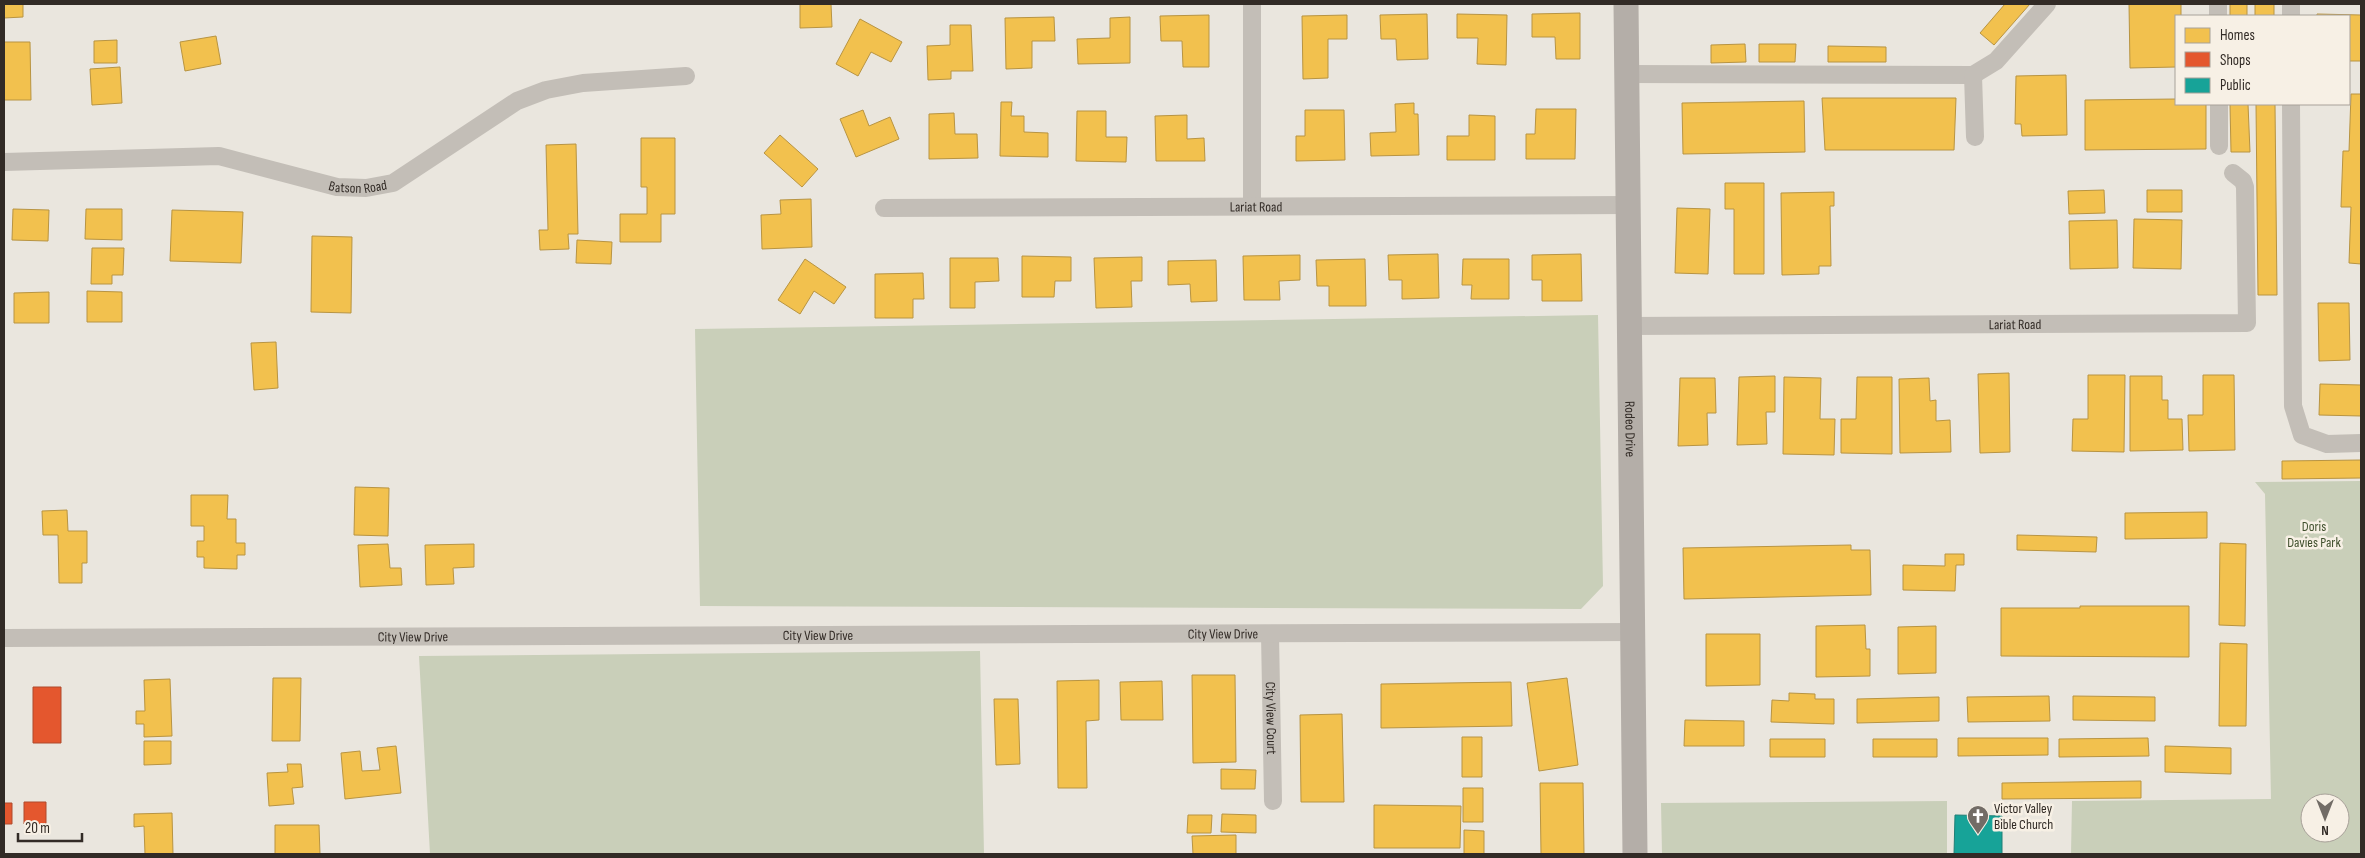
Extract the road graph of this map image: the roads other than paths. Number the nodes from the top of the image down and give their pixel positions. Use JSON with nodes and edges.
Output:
{"nodes":[{"id":1,"x":1252,"y":4,"type":"edge"},
{"id":2,"x":1626,"y":4,"type":"edge"},
{"id":3,"x":2047,"y":4,"type":"edge"},
{"id":4,"x":1627,"y":74,"type":"junction"},
{"id":5,"x":1973,"y":74,"type":"junction"},
{"id":6,"x":686,"y":76,"type":"dead end"},
{"id":7,"x":2218,"y":105,"type":"edge"},
{"id":8,"x":2291,"y":105,"type":"edge"},
{"id":9,"x":1975,"y":138,"type":"dead end"},
{"id":10,"x":2219,"y":146,"type":"dead end"},
{"id":11,"x":4,"y":162,"type":"edge"},
{"id":12,"x":2233,"y":173,"type":"dead end"},
{"id":13,"x":1628,"y":205,"type":"junction"},
{"id":14,"x":1252,"y":206,"type":"junction"},
{"id":15,"x":884,"y":208,"type":"dead end"},
{"id":16,"x":1629,"y":326,"type":"junction"},
{"id":17,"x":2361,"y":444,"type":"edge"},
{"id":18,"x":1633,"y":632,"type":"junction"},
{"id":19,"x":1270,"y":634,"type":"junction"},
{"id":20,"x":4,"y":638,"type":"edge"},
{"id":21,"x":1273,"y":801,"type":"dead end"},
{"id":22,"x":1635,"y":854,"type":"edge"}],
"edges":[{"from":1,"to":14,"type":"street"},
{"from":2,"to":4,"type":"street","name":"Rodeo Drive"},
{"from":3,"to":5,"type":"street"},
{"from":4,"to":5,"type":"street"},
{"from":4,"to":13,"type":"street","name":"Rodeo Drive"},
{"from":5,"to":9,"type":"street"},
{"from":6,"to":11,"type":"street","name":"Batson Road"},
{"from":7,"to":10,"type":"street"},
{"from":8,"to":17,"type":"street"},
{"from":12,"to":16,"type":"street","name":"Lariat Road"},
{"from":13,"to":14,"type":"street","name":"Lariat Road"},
{"from":13,"to":16,"type":"street","name":"Rodeo Drive"},
{"from":14,"to":15,"type":"street","name":"Lariat Road"},
{"from":16,"to":18,"type":"street","name":"Rodeo Drive"},
{"from":18,"to":19,"type":"street","name":"City View Drive"},
{"from":18,"to":22,"type":"street","name":"Rodeo Drive"},
{"from":19,"to":20,"type":"street","name":"City View Drive"},
{"from":19,"to":21,"type":"street","name":"City View Court"}]}
